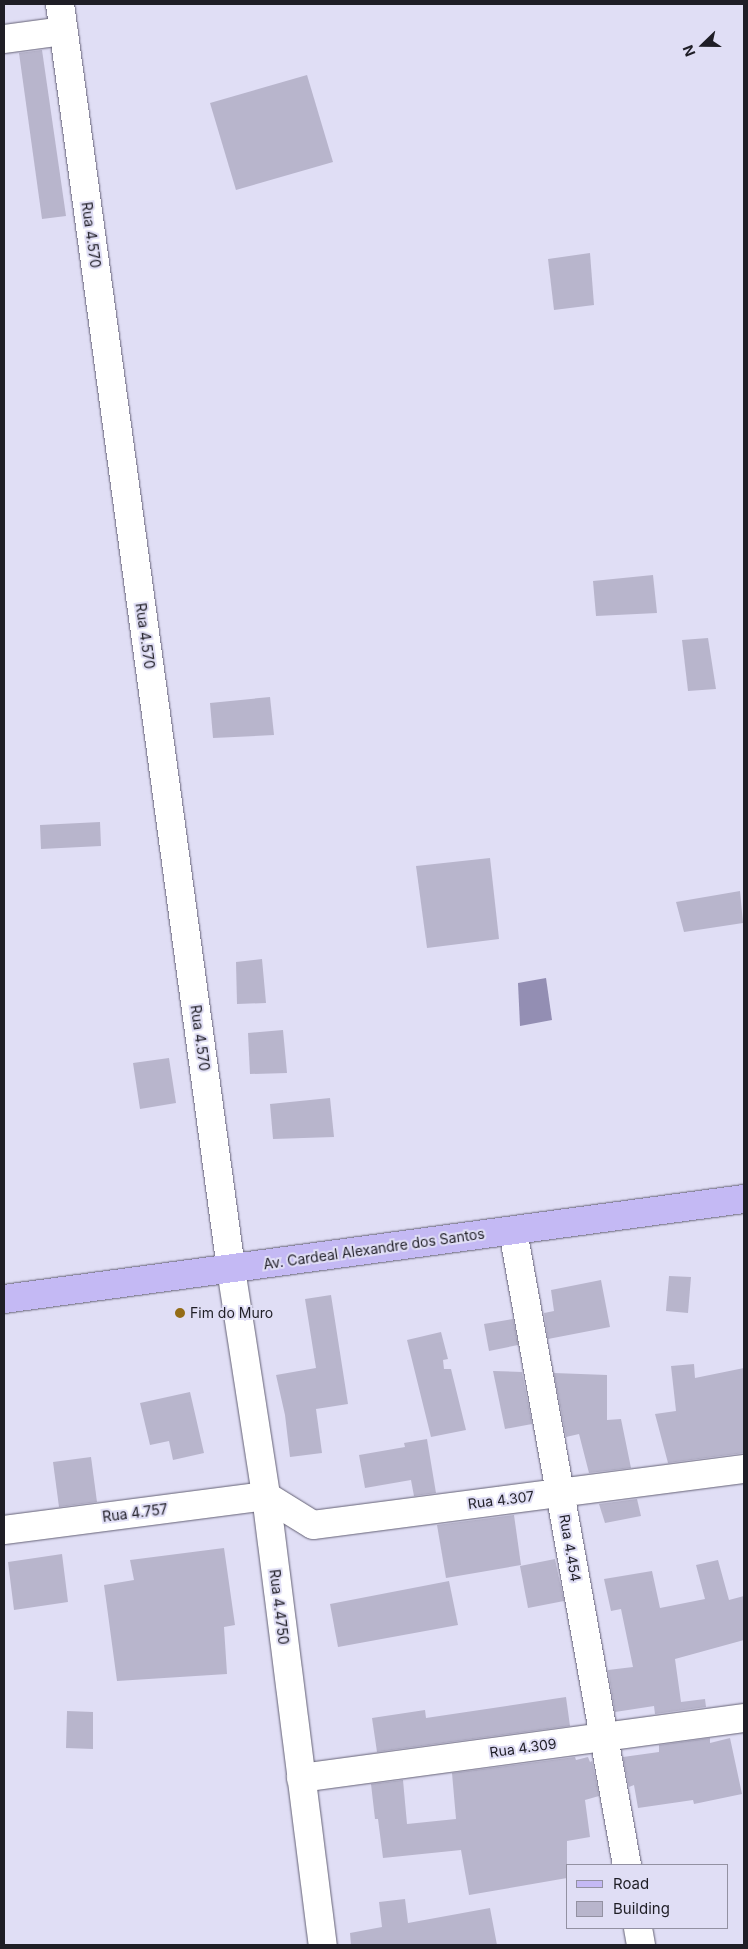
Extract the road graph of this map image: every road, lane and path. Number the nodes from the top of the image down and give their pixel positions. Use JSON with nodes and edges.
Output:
{"nodes":[{"id":1,"x":60,"y":4,"type":"edge"},
{"id":2,"x":63,"y":31,"type":"junction"},
{"id":3,"x":4,"y":39,"type":"edge"},
{"id":4,"x":744,"y":1199,"type":"edge"},
{"id":5,"x":513,"y":1231,"type":"junction"},
{"id":6,"x":231,"y":1269,"type":"junction"},
{"id":7,"x":4,"y":1299,"type":"edge"},
{"id":8,"x":744,"y":1469,"type":"edge"},
{"id":9,"x":560,"y":1493,"type":"junction"},
{"id":10,"x":266,"y":1496,"type":"junction"},
{"id":11,"x":4,"y":1530,"type":"edge"},
{"id":12,"x":744,"y":1718,"type":"edge"},
{"id":13,"x":605,"y":1737,"type":"junction"},
{"id":14,"x":301,"y":1778,"type":"junction"},
{"id":15,"x":627,"y":1864,"type":"edge"},
{"id":16,"x":638,"y":1929,"type":"edge"},
{"id":17,"x":323,"y":1945,"type":"edge"},
{"id":18,"x":641,"y":1945,"type":"edge"}],
"edges":[{"from":1,"to":2,"type":"street","name":"Rua 4.570"},
{"from":2,"to":3,"type":"street"},
{"from":2,"to":6,"type":"street","name":"Rua 4.570"},
{"from":4,"to":5,"type":"main road","name":"Av. Cardeal Alexandre dos Santos"},
{"from":5,"to":6,"type":"main road","name":"Av. Cardeal Alexandre dos Santos"},
{"from":5,"to":9,"type":"street","name":"Rua 4.454"},
{"from":6,"to":7,"type":"main road","name":"Av. Cardeal Alexandre dos Santos"},
{"from":6,"to":10,"type":"street","name":"Rua 4.4750"},
{"from":8,"to":9,"type":"street","name":"Rua 4.307"},
{"from":9,"to":10,"type":"street","name":"Rua 4.307"},
{"from":9,"to":13,"type":"street","name":"Rua 4.454"},
{"from":10,"to":11,"type":"street","name":"Rua 4.757"},
{"from":10,"to":14,"type":"street","name":"Rua 4.4750"},
{"from":12,"to":13,"type":"street","name":"Rua 4.309"},
{"from":13,"to":14,"type":"street","name":"Rua 4.309"},
{"from":13,"to":15,"type":"street","name":"Rua 4.454"},
{"from":14,"to":17,"type":"street","name":"Rua 4.4750"},
{"from":16,"to":18,"type":"street"}]}
